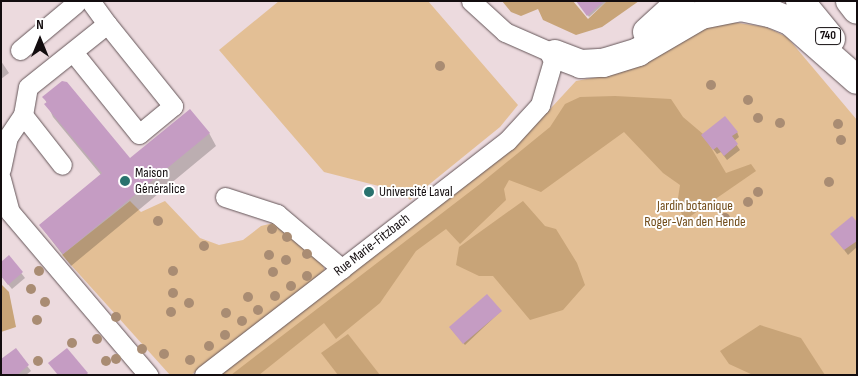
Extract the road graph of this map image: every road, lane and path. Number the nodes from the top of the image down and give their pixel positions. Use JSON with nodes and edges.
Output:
{"nodes":[{"id":1,"x":471,"y":1,"type":"edge"},
{"id":2,"x":681,"y":1,"type":"edge"},
{"id":3,"x":800,"y":1,"type":"edge"},
{"id":4,"x":850,"y":1,"type":"edge"},
{"id":5,"x":79,"y":2,"type":"edge"},
{"id":6,"x":857,"y":10,"type":"edge"},
{"id":7,"x":107,"y":24,"type":"junction"},
{"id":8,"x":20,"y":50,"type":"dead end"},
{"id":9,"x":73,"y":52,"type":"junction"},
{"id":10,"x":554,"y":54,"type":"junction"},
{"id":11,"x":857,"y":70,"type":"edge"},
{"id":12,"x":857,"y":80,"type":"edge"},
{"id":13,"x":23,"y":115,"type":"junction"},
{"id":14,"x":62,"y":165,"type":"dead end"},
{"id":15,"x":1,"y":169,"type":"edge"},
{"id":16,"x":1,"y":179,"type":"edge"},
{"id":17,"x":225,"y":197,"type":"dead end"},
{"id":18,"x":342,"y":269,"type":"junction"},
{"id":19,"x":148,"y":375,"type":"edge"},
{"id":20,"x":204,"y":375,"type":"edge"}],
"edges":[{"from":1,"to":10,"type":"street"},
{"from":2,"to":10,"type":"highway"},
{"from":3,"to":11,"type":"highway","number":"740"},
{"from":4,"to":6,"type":"highway"},
{"from":5,"to":7,"type":"street"},
{"from":5,"to":8,"type":"street"},
{"from":7,"to":9,"type":"street"},
{"from":7,"to":9,"type":"street"},
{"from":9,"to":13,"type":"street"},
{"from":10,"to":12,"type":"highway"},
{"from":10,"to":18,"type":"street","name":"Rue Marie-Fitzbach"},
{"from":13,"to":14,"type":"street"},
{"from":13,"to":15,"type":"street"},
{"from":16,"to":19,"type":"street"},
{"from":17,"to":18,"type":"street"},
{"from":18,"to":20,"type":"street","name":"Rue Marie-Fitzbach"}]}
